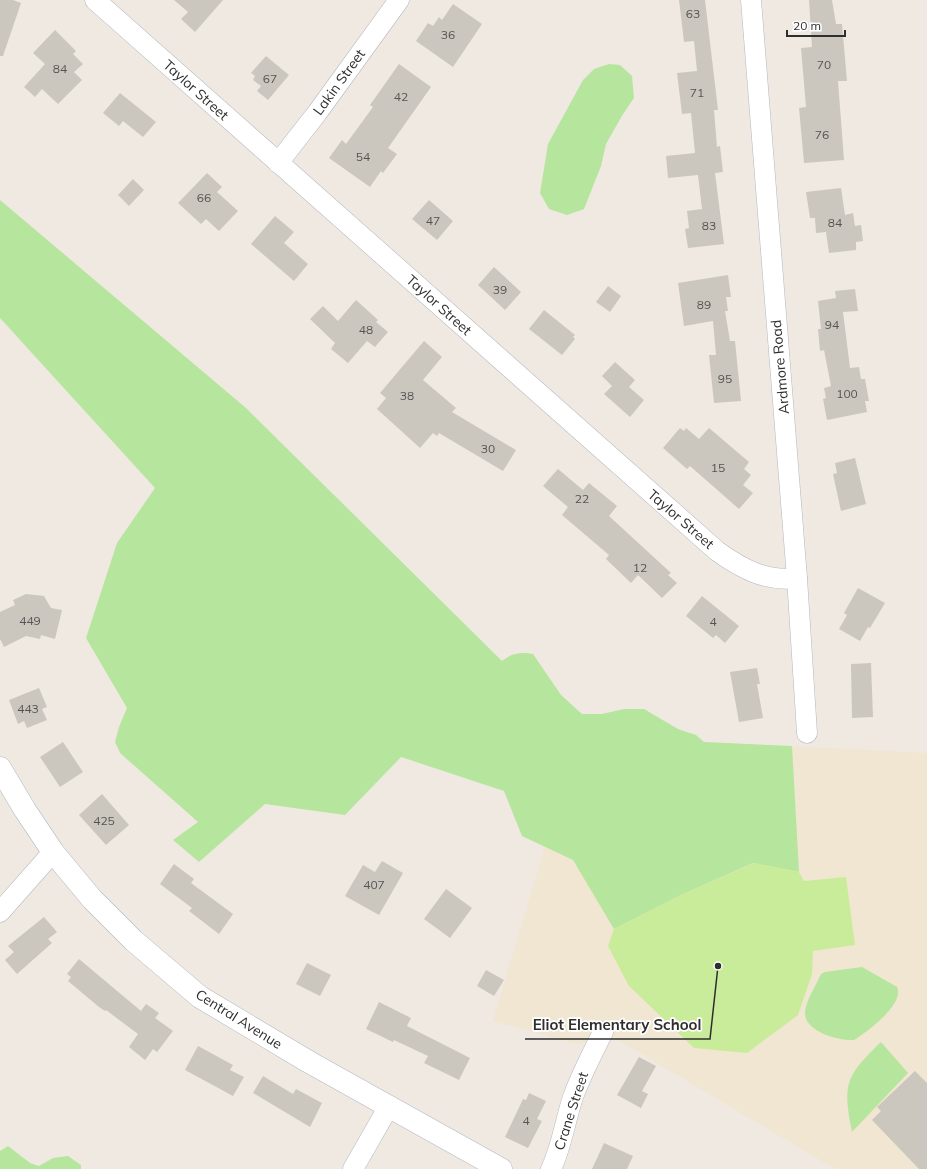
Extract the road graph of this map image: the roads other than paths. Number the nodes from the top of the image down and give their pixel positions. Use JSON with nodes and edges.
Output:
{"nodes":[{"id":1,"x":95,"y":0,"type":"edge"},
{"id":2,"x":399,"y":0,"type":"edge"},
{"id":3,"x":751,"y":0,"type":"edge"},
{"id":4,"x":278,"y":163,"type":"junction"},
{"id":5,"x":797,"y":578,"type":"junction"},
{"id":6,"x":807,"y":733,"type":"dead end"},
{"id":7,"x":0,"y":768,"type":"edge"},
{"id":8,"x":53,"y":852,"type":"junction"},
{"id":9,"x":0,"y":912,"type":"edge"},
{"id":10,"x":604,"y":1032,"type":"dead end"},
{"id":11,"x":389,"y":1106,"type":"junction"},
{"id":12,"x":353,"y":1169,"type":"edge"},
{"id":13,"x":501,"y":1169,"type":"edge"},
{"id":14,"x":552,"y":1169,"type":"edge"}],
"edges":[{"from":1,"to":4,"type":"street","name":"Taylor Street"},
{"from":2,"to":4,"type":"street","name":"Lakin Street"},
{"from":3,"to":5,"type":"street","name":"Ardmore Road"},
{"from":4,"to":5,"type":"street","name":"Taylor Street"},
{"from":5,"to":6,"type":"street","name":"Ardmore Road"},
{"from":7,"to":8,"type":"main road","name":"Central Avenue"},
{"from":8,"to":9,"type":"street"},
{"from":8,"to":11,"type":"main road","name":"Central Avenue"},
{"from":10,"to":14,"type":"street","name":"Crane Street"},
{"from":11,"to":12,"type":"street"},
{"from":11,"to":13,"type":"main road","name":"Central Avenue"}]}
